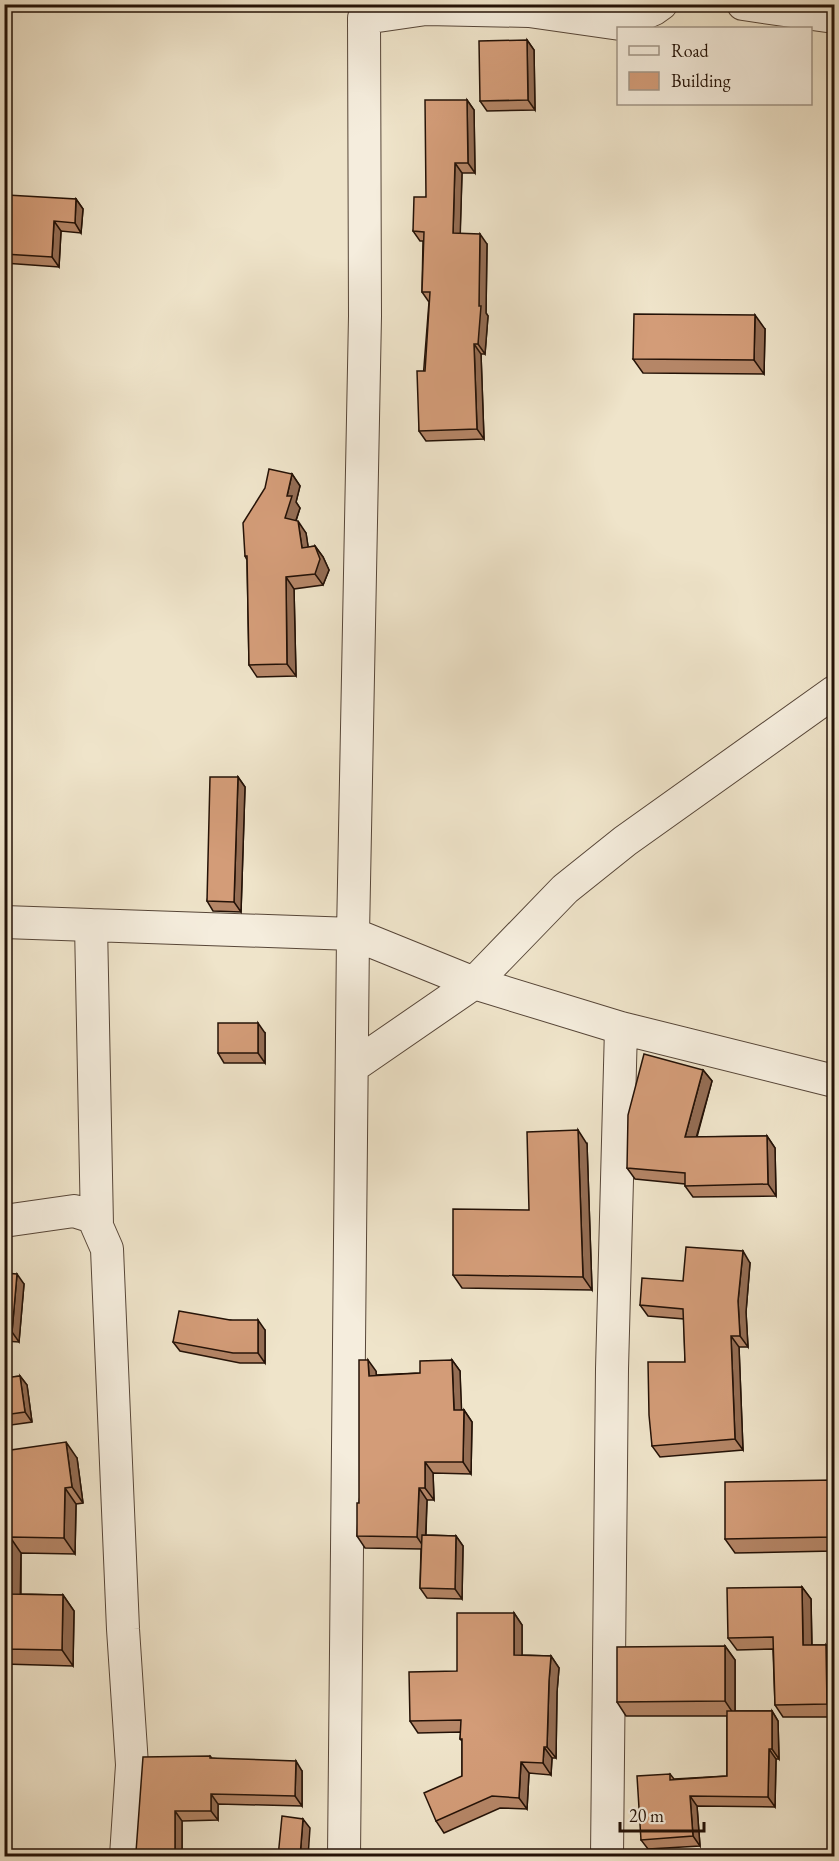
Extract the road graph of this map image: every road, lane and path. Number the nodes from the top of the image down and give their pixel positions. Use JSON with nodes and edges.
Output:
{"nodes":[{"id":1,"x":661,"y":4,"type":"edge"},
{"id":2,"x":743,"y":4,"type":"edge"},
{"id":3,"x":834,"y":17,"type":"edge"},
{"id":4,"x":834,"y":692,"type":"edge"},
{"id":5,"x":4,"y":922,"type":"edge"},
{"id":6,"x":91,"y":925,"type":"junction"},
{"id":7,"x":353,"y":934,"type":"junction"},
{"id":8,"x":474,"y":982,"type":"junction"},
{"id":9,"x":621,"y":1028,"type":"junction"},
{"id":10,"x":352,"y":1067,"type":"junction"},
{"id":11,"x":834,"y":1081,"type":"edge"},
{"id":12,"x":4,"y":1221,"type":"edge"},
{"id":13,"x":97,"y":1225,"type":"junction"},
{"id":14,"x":126,"y":1857,"type":"edge"},
{"id":15,"x":344,"y":1857,"type":"edge"},
{"id":16,"x":607,"y":1857,"type":"edge"}],
"edges":[{"from":1,"to":7,"type":"street"},
{"from":2,"to":3,"type":"street"},
{"from":4,"to":8,"type":"street"},
{"from":5,"to":6,"type":"street"},
{"from":6,"to":7,"type":"street"},
{"from":6,"to":13,"type":"street"},
{"from":7,"to":8,"type":"street"},
{"from":7,"to":10,"type":"street"},
{"from":8,"to":9,"type":"street"},
{"from":8,"to":10,"type":"street"},
{"from":9,"to":11,"type":"street"},
{"from":9,"to":16,"type":"street"},
{"from":10,"to":15,"type":"street"},
{"from":12,"to":13,"type":"street"},
{"from":13,"to":14,"type":"street"}]}
